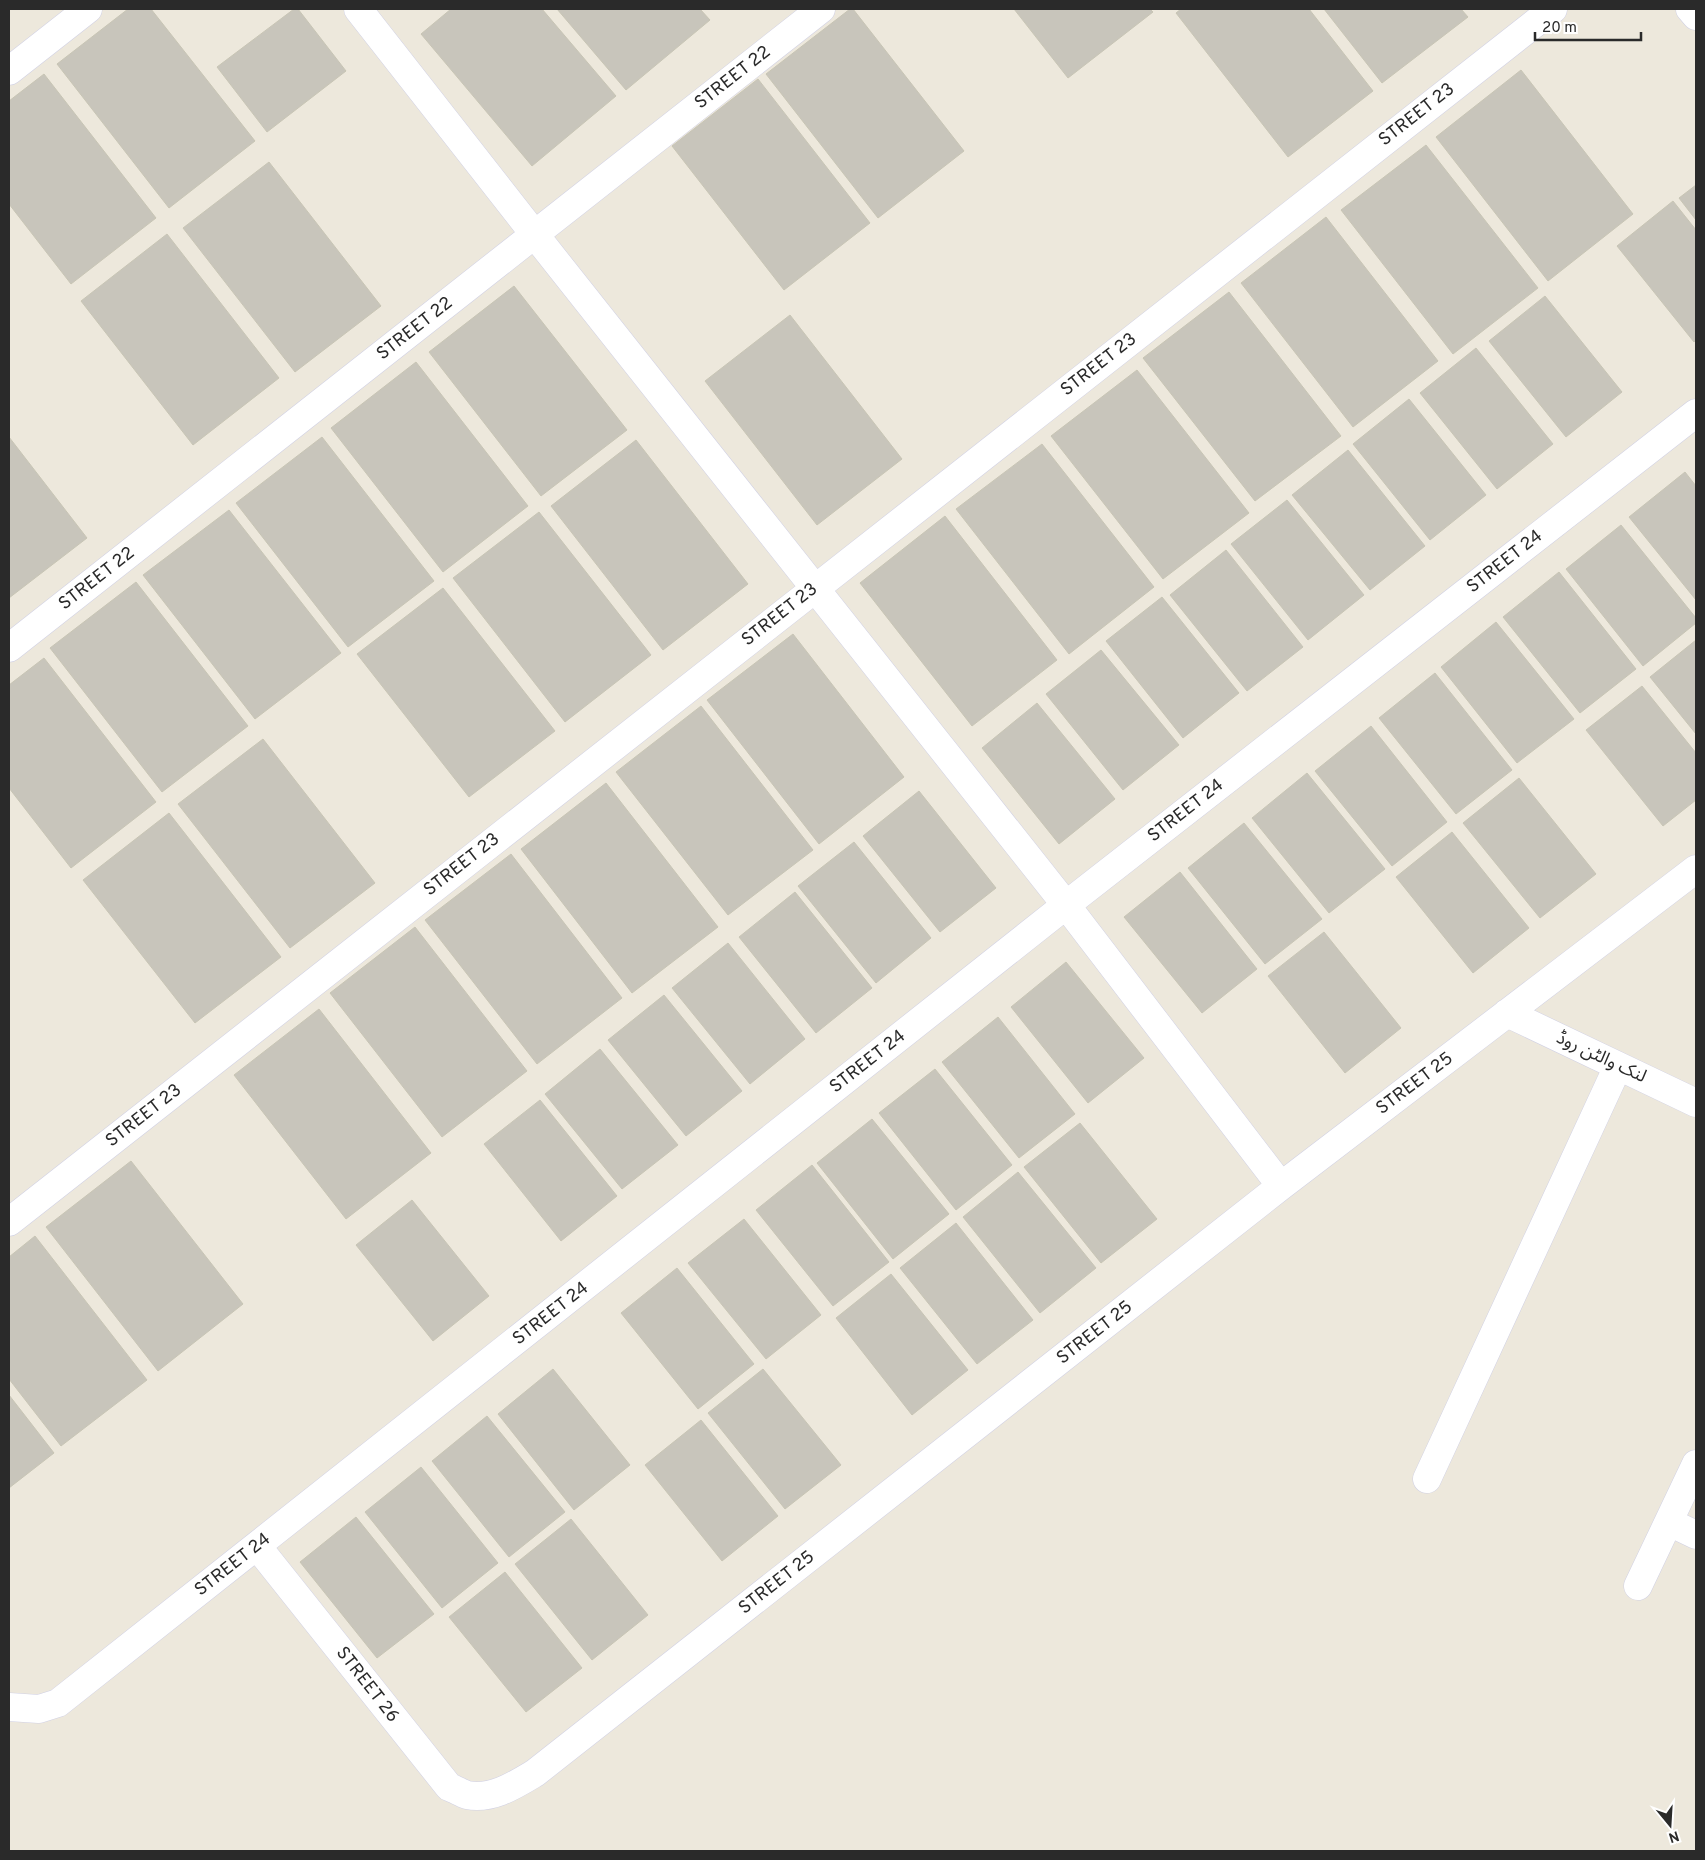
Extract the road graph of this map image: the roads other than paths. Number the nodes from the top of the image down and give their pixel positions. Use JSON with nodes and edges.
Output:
{"nodes":[{"id":1,"x":88,"y":9,"type":"edge"},
{"id":2,"x":358,"y":9,"type":"edge"},
{"id":3,"x":822,"y":9,"type":"edge"},
{"id":4,"x":1553,"y":9,"type":"edge"},
{"id":5,"x":1690,"y":9,"type":"edge"},
{"id":6,"x":1696,"y":16,"type":"edge"},
{"id":7,"x":9,"y":71,"type":"edge"},
{"id":8,"x":534,"y":235,"type":"junction"},
{"id":9,"x":1696,"y":412,"type":"edge"},
{"id":10,"x":815,"y":587,"type":"junction"},
{"id":11,"x":9,"y":648,"type":"edge"},
{"id":12,"x":1696,"y":869,"type":"edge"},
{"id":13,"x":1066,"y":905,"type":"junction"},
{"id":14,"x":1507,"y":1014,"type":"junction"},
{"id":15,"x":1618,"y":1066,"type":"junction"},
{"id":16,"x":1696,"y":1103,"type":"edge"},
{"id":17,"x":1281,"y":1186,"type":"junction"},
{"id":18,"x":9,"y":1222,"type":"edge"},
{"id":19,"x":1696,"y":1464,"type":"edge"},
{"id":20,"x":1428,"y":1479,"type":"dead end"},
{"id":21,"x":1669,"y":1522,"type":"junction"},
{"id":22,"x":1696,"y":1535,"type":"edge"},
{"id":23,"x":257,"y":1546,"type":"junction"},
{"id":24,"x":1638,"y":1586,"type":"dead end"},
{"id":25,"x":9,"y":1707,"type":"edge"},
{"id":26,"x":493,"y":1794,"type":"joint"}],
"edges":[{"from":1,"to":7,"type":"street"},
{"from":2,"to":8,"type":"street"},
{"from":3,"to":8,"type":"street","name":"STREET 22"},
{"from":4,"to":10,"type":"street","name":"STREET 23"},
{"from":5,"to":6,"type":"street"},
{"from":8,"to":10,"type":"street"},
{"from":8,"to":11,"type":"street","name":"STREET 22"},
{"from":9,"to":13,"type":"street","name":"STREET 24"},
{"from":10,"to":13,"type":"street"},
{"from":10,"to":18,"type":"street","name":"STREET 23"},
{"from":12,"to":14,"type":"street","name":"STREET 25"},
{"from":13,"to":17,"type":"street"},
{"from":13,"to":23,"type":"street","name":"STREET 24"},
{"from":14,"to":15,"type":"street","name":"لنک والٹن روڈ"},
{"from":14,"to":17,"type":"street","name":"STREET 25"},
{"from":15,"to":16,"type":"street","name":"لنک والٹن روڈ"},
{"from":15,"to":20,"type":"street"},
{"from":17,"to":26,"type":"street","name":"STREET 25"},
{"from":19,"to":21,"type":"street"},
{"from":21,"to":22,"type":"street"},
{"from":21,"to":24,"type":"street"},
{"from":23,"to":25,"type":"street","name":"STREET 24"},
{"from":23,"to":26,"type":"street","name":"STREET 26"}]}
